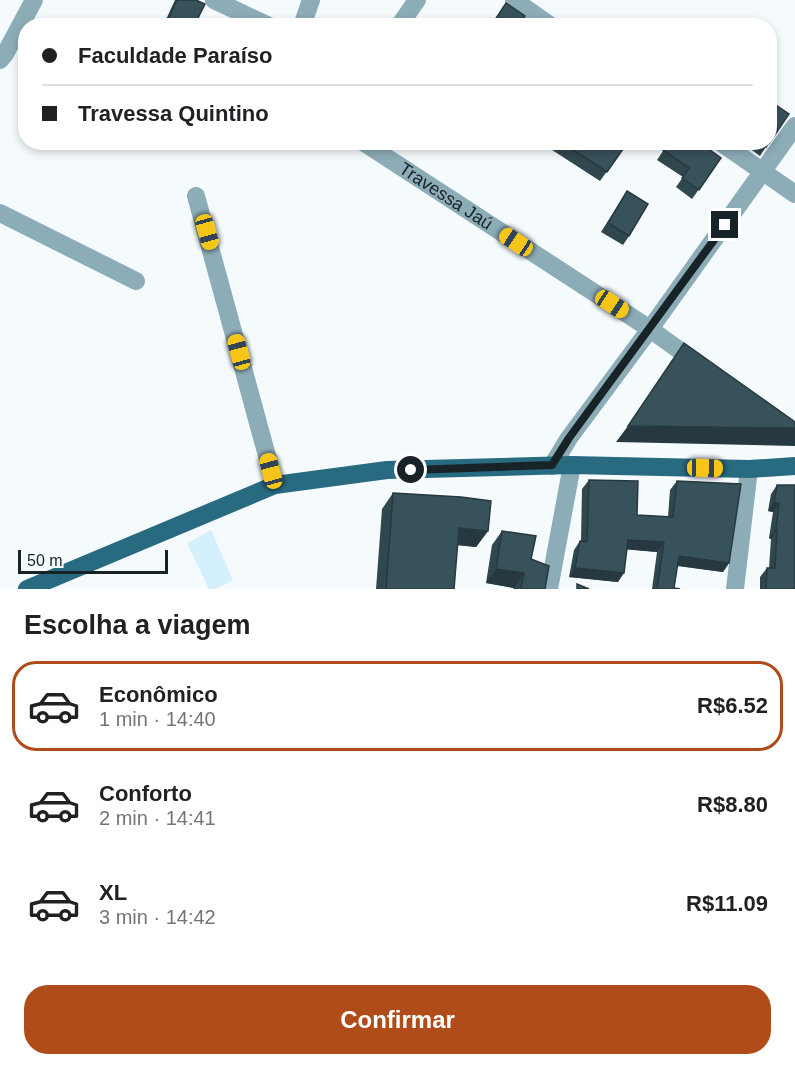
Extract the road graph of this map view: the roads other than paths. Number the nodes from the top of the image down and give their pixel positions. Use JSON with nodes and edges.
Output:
{"nodes":[{"id":1,"x":34,"y":0,"type":"edge"},
{"id":2,"x":214,"y":0,"type":"edge"},
{"id":3,"x":311,"y":0,"type":"edge"},
{"id":4,"x":417,"y":0,"type":"edge"},
{"id":5,"x":514,"y":0,"type":"edge"},
{"id":6,"x":24,"y":18,"type":"edge"},
{"id":7,"x":252,"y":18,"type":"edge"},
{"id":8,"x":305,"y":18,"type":"edge"},
{"id":9,"x":405,"y":18,"type":"edge"},
{"id":10,"x":540,"y":18,"type":"edge"},
{"id":11,"x":18,"y":30,"type":"edge"},
{"id":12,"x":0,"y":60,"type":"edge"},
{"id":13,"x":795,"y":126,"type":"edge"},
{"id":14,"x":375,"y":150,"type":"edge"},
{"id":15,"x":731,"y":150,"type":"edge"},
{"id":16,"x":763,"y":172,"type":"junction"},
{"id":17,"x":795,"y":194,"type":"edge"},
{"id":18,"x":196,"y":196,"type":"dead end"},
{"id":19,"x":0,"y":213,"type":"edge"},
{"id":20,"x":136,"y":281,"type":"dead end"},
{"id":21,"x":650,"y":329,"type":"junction"},
{"id":22,"x":708,"y":371,"type":"edge"},
{"id":23,"x":552,"y":465,"type":"junction"},
{"id":24,"x":572,"y":465,"type":"junction"},
{"id":25,"x":795,"y":466,"type":"edge"},
{"id":26,"x":749,"y":469,"type":"junction"},
{"id":27,"x":275,"y":485,"type":"junction"},
{"id":28,"x":27,"y":589,"type":"edge"},
{"id":29,"x":549,"y":589,"type":"edge"},
{"id":30,"x":735,"y":589,"type":"edge"}],
"edges":[{"from":1,"to":6,"type":"street"},
{"from":2,"to":7,"type":"street"},
{"from":3,"to":8,"type":"street"},
{"from":4,"to":9,"type":"street"},
{"from":5,"to":10,"type":"street"},
{"from":11,"to":12,"type":"street"},
{"from":13,"to":16,"type":"street"},
{"from":14,"to":21,"type":"street","name":"Travessa Jaú"},
{"from":15,"to":16,"type":"street"},
{"from":16,"to":17,"type":"street"},
{"from":16,"to":21,"type":"street"},
{"from":18,"to":27,"type":"street"},
{"from":19,"to":20,"type":"street"},
{"from":21,"to":22,"type":"street","name":"Travessa Jaú"},
{"from":21,"to":23,"type":"street"},
{"from":23,"to":24,"type":"main road"},
{"from":23,"to":27,"type":"main road"},
{"from":24,"to":26,"type":"main road"},
{"from":24,"to":29,"type":"street"},
{"from":25,"to":26,"type":"main road"},
{"from":26,"to":30,"type":"street"},
{"from":27,"to":28,"type":"main road"}]}
